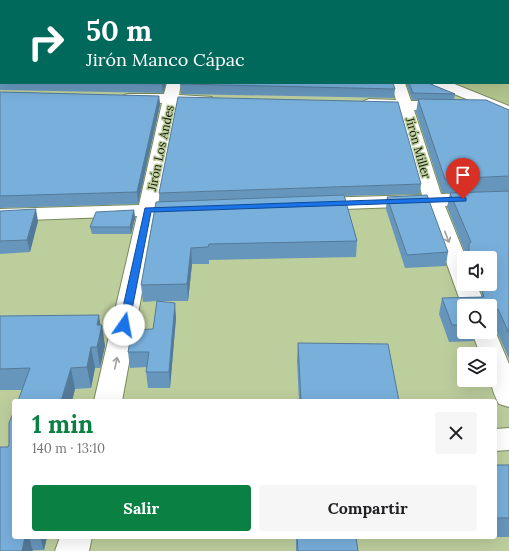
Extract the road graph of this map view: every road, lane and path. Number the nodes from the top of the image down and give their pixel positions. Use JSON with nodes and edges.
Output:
{"nodes":[{"id":1,"x":398,"y":84,"type":"edge"},
{"id":2,"x":442,"y":84,"type":"edge"},
{"id":3,"x":172,"y":91,"type":"edge"},
{"id":4,"x":117,"y":98,"type":"edge"},
{"id":5,"x":218,"y":100,"type":"edge"},
{"id":6,"x":359,"y":104,"type":"edge"},
{"id":7,"x":405,"y":105,"type":"junction"},
{"id":8,"x":505,"y":109,"type":"edge"},
{"id":9,"x":509,"y":198,"type":"edge"},
{"id":10,"x":433,"y":200,"type":"junction"},
{"id":11,"x":298,"y":205,"type":"edge"},
{"id":12,"x":202,"y":208,"type":"edge"},
{"id":13,"x":148,"y":210,"type":"junction"},
{"id":14,"x":0,"y":215,"type":"edge"},
{"id":15,"x":457,"y":262,"type":"edge"},
{"id":16,"x":487,"y":339,"type":"edge"},
{"id":17,"x":509,"y":397,"type":"edge"},
{"id":18,"x":108,"y":399,"type":"edge"},
{"id":19,"x":509,"y":439,"type":"edge"},
{"id":20,"x":497,"y":440,"type":"edge"},
{"id":21,"x":75,"y":539,"type":"edge"},
{"id":22,"x":72,"y":551,"type":"edge"}],
"edges":[{"from":1,"to":7,"type":"street","name":"Jirón Miller"},
{"from":2,"to":8,"type":"street"},
{"from":3,"to":4,"type":"street"},
{"from":3,"to":5,"type":"street"},
{"from":3,"to":13,"type":"street","name":"Jirón Los Andes"},
{"from":6,"to":7,"type":"street"},
{"from":7,"to":8,"type":"street"},
{"from":7,"to":10,"type":"street","name":"Jirón Miller"},
{"from":9,"to":10,"type":"street"},
{"from":10,"to":11,"type":"street"},
{"from":10,"to":15,"type":"street","name":"Jirón Miller","one_way":true},
{"from":12,"to":13,"type":"street"},
{"from":13,"to":14,"type":"street"},
{"from":18,"to":13,"type":"street","name":"Jirón Los Andes","one_way":true},
{"from":16,"to":17,"type":"street"},
{"from":19,"to":20,"type":"street"},
{"from":21,"to":22,"type":"street"}]}
